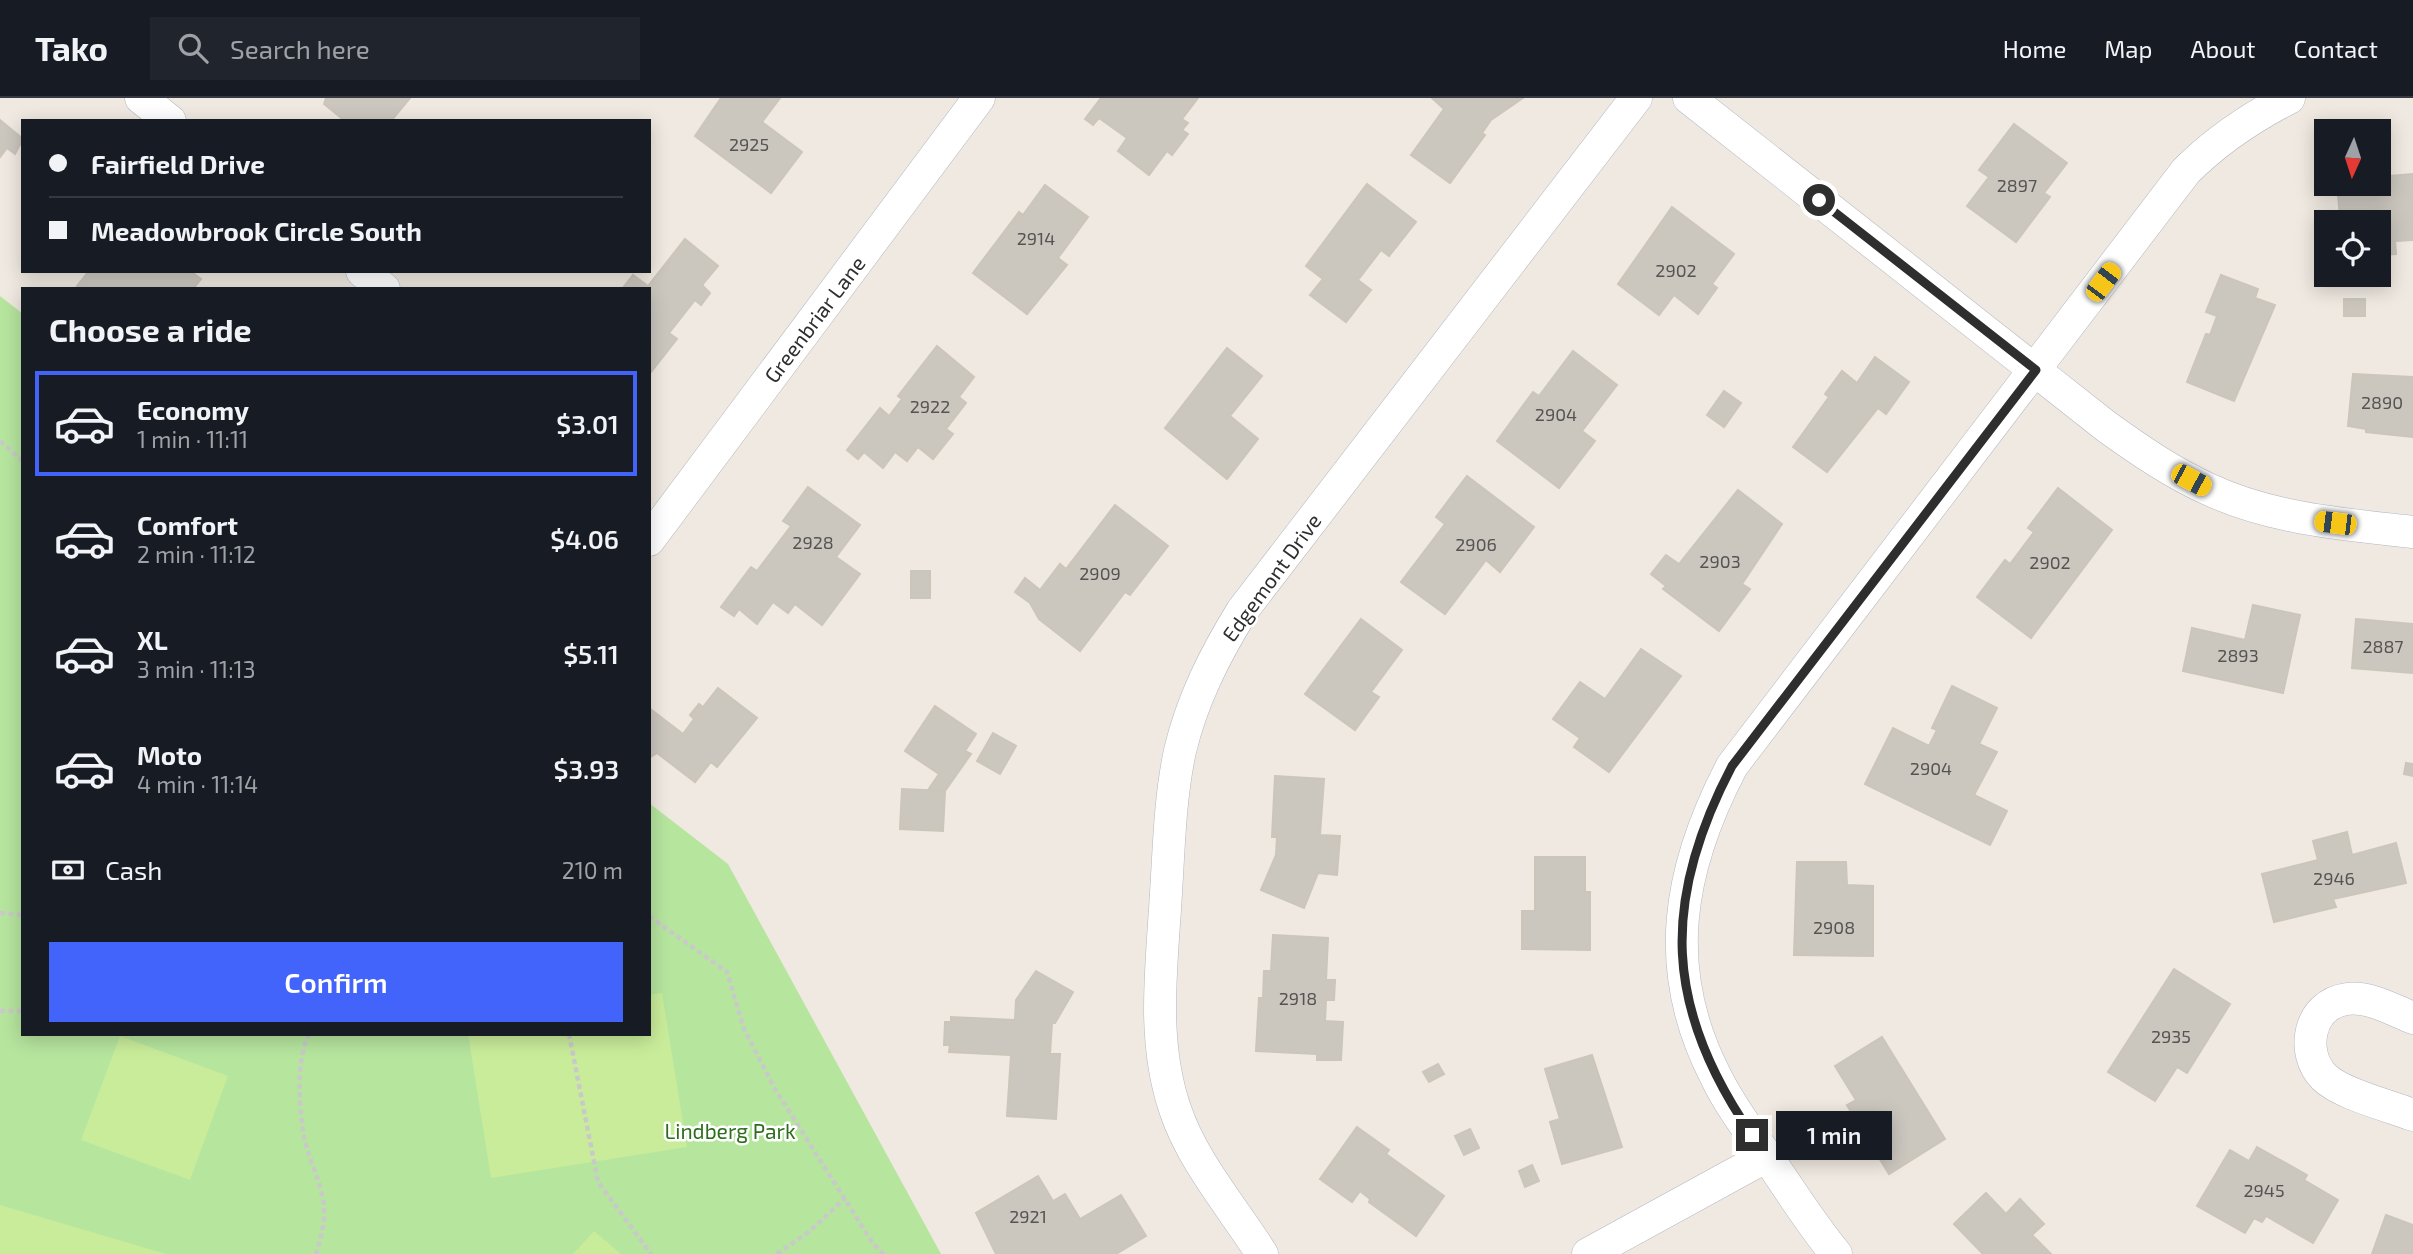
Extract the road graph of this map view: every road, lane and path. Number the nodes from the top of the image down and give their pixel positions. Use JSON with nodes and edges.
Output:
{"nodes":[{"id":1,"x":141,"y":98,"type":"edge"},
{"id":2,"x":979,"y":98,"type":"edge"},
{"id":3,"x":1636,"y":98,"type":"edge"},
{"id":4,"x":1689,"y":98,"type":"edge"},
{"id":5,"x":2290,"y":98,"type":"edge"},
{"id":6,"x":167,"y":119,"type":"edge"},
{"id":7,"x":364,"y":273,"type":"edge"},
{"id":8,"x":382,"y":287,"type":"edge"},
{"id":9,"x":2036,"y":370,"type":"junction"},
{"id":10,"x":0,"y":441,"type":"edge"},
{"id":11,"x":21,"y":459,"type":"edge"},
{"id":12,"x":659,"y":505,"type":"edge"},
{"id":13,"x":2413,"y":532,"type":"edge"},
{"id":14,"x":651,"y":533,"type":"edge"},
{"id":15,"x":0,"y":913,"type":"edge"},
{"id":16,"x":21,"y":915,"type":"edge"},
{"id":17,"x":651,"y":917,"type":"edge"},
{"id":18,"x":0,"y":1011,"type":"edge"},
{"id":19,"x":21,"y":1011,"type":"edge"},
{"id":20,"x":2413,"y":1018,"type":"edge"},
{"id":21,"x":309,"y":1036,"type":"edge"},
{"id":22,"x":569,"y":1036,"type":"edge"},
{"id":23,"x":2413,"y":1115,"type":"edge"},
{"id":24,"x":1767,"y":1156,"type":"junction"},
{"id":25,"x":845,"y":1198,"type":"junction"},
{"id":26,"x":316,"y":1254,"type":"edge"},
{"id":27,"x":651,"y":1254,"type":"edge"},
{"id":28,"x":777,"y":1254,"type":"edge"},
{"id":29,"x":883,"y":1254,"type":"edge"},
{"id":30,"x":1262,"y":1254,"type":"edge"},
{"id":31,"x":1588,"y":1254,"type":"edge"},
{"id":32,"x":1836,"y":1254,"type":"edge"}],
"edges":[{"from":1,"to":6,"type":"street"},
{"from":2,"to":12,"type":"street","name":"Greenbriar Lane"},
{"from":3,"to":30,"type":"street","name":"Edgemont Drive"},
{"from":4,"to":9,"type":"street"},
{"from":5,"to":9,"type":"street"},
{"from":7,"to":8,"type":"street"},
{"from":9,"to":13,"type":"street"},
{"from":9,"to":24,"type":"street"},
{"from":10,"to":11,"type":"path"},
{"from":12,"to":14,"type":"street","name":"Greenbriar Lane"},
{"from":15,"to":16,"type":"path"},
{"from":17,"to":25,"type":"path"},
{"from":18,"to":19,"type":"path"},
{"from":20,"to":23,"type":"street"},
{"from":21,"to":26,"type":"path"},
{"from":22,"to":27,"type":"path"},
{"from":24,"to":31,"type":"street"},
{"from":24,"to":32,"type":"street"},
{"from":25,"to":28,"type":"path"},
{"from":25,"to":29,"type":"path"}]}
